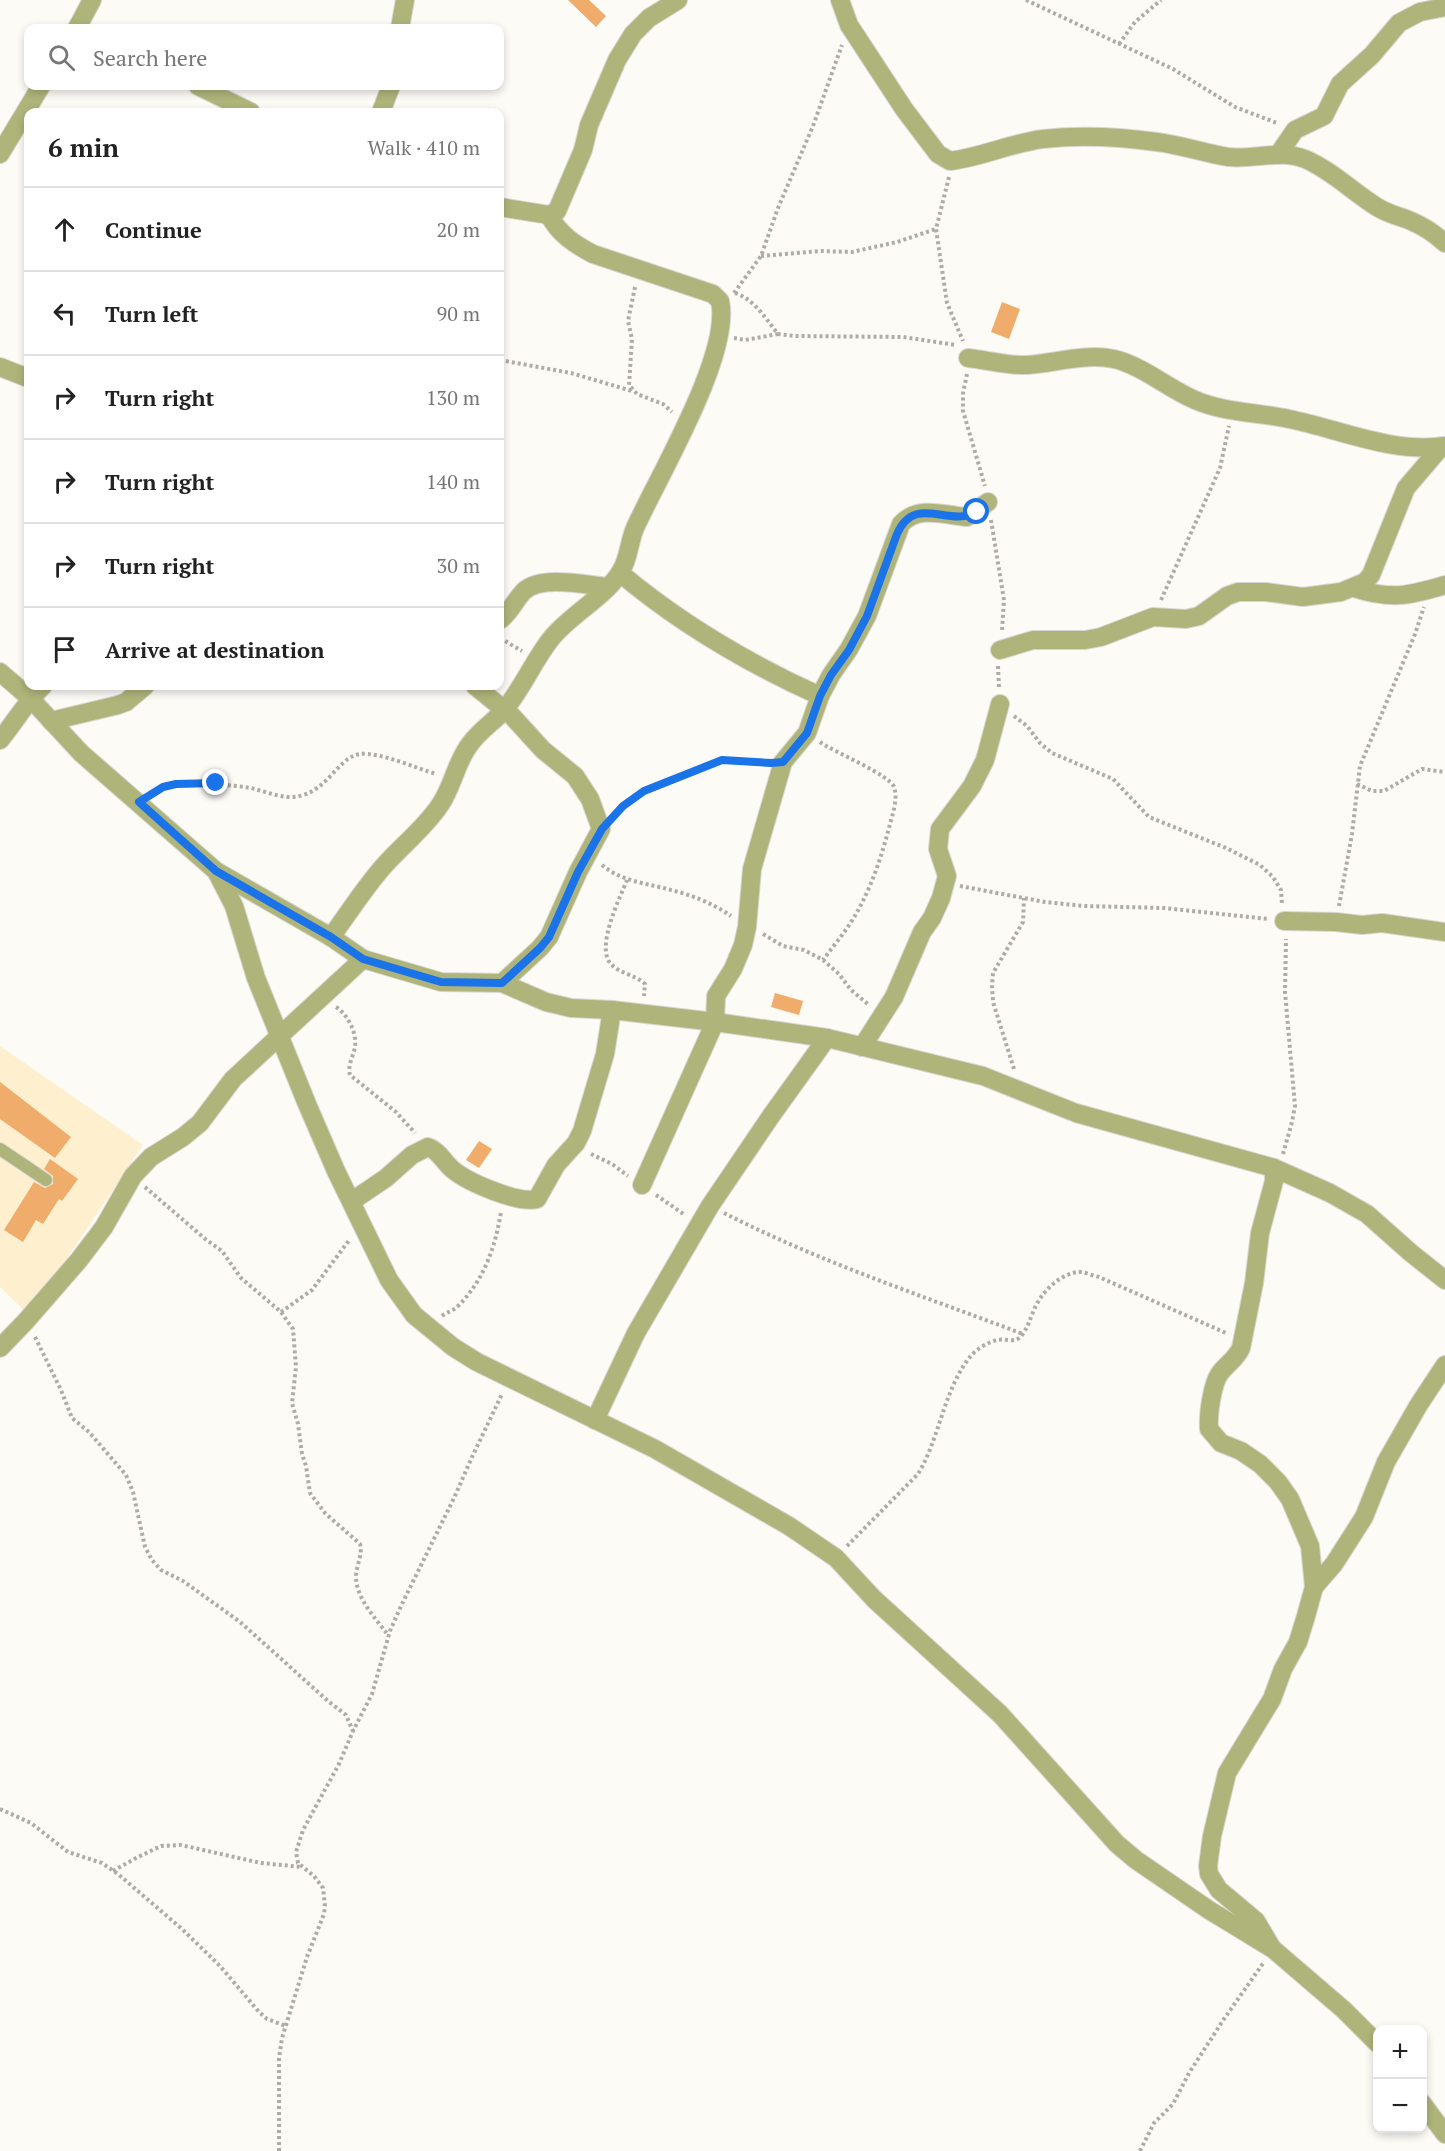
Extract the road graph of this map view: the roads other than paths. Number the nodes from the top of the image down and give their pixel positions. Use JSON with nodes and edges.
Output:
{"nodes":[{"id":1,"x":92,"y":0,"type":"edge"},
{"id":2,"x":405,"y":0,"type":"edge"},
{"id":3,"x":678,"y":0,"type":"edge"},
{"id":4,"x":840,"y":0,"type":"edge"},
{"id":5,"x":1445,"y":7,"type":"edge"},
{"id":6,"x":83,"y":24,"type":"edge"},
{"id":7,"x":401,"y":24,"type":"edge"},
{"id":8,"x":39,"y":90,"type":"edge"},
{"id":9,"x":206,"y":90,"type":"edge"},
{"id":10,"x":389,"y":90,"type":"edge"},
{"id":11,"x":28,"y":108,"type":"edge"},
{"id":12,"x":243,"y":108,"type":"edge"},
{"id":13,"x":383,"y":108,"type":"edge"},
{"id":14,"x":24,"y":114,"type":"edge"},
{"id":15,"x":0,"y":154,"type":"edge"},
{"id":16,"x":1278,"y":155,"type":"junction"},
{"id":17,"x":504,"y":208,"type":"edge"},
{"id":18,"x":549,"y":215,"type":"junction"},
{"id":19,"x":1445,"y":243,"type":"edge"},
{"id":20,"x":967,"y":352,"type":"road end"},
{"id":21,"x":0,"y":367,"type":"edge"},
{"id":22,"x":24,"y":376,"type":"edge"},
{"id":23,"x":1443,"y":446,"type":"edge"},
{"id":24,"x":988,"y":502,"type":"road end"},
{"id":25,"x":614,"y":580,"type":"junction"},
{"id":26,"x":1445,"y":585,"type":"edge"},
{"id":27,"x":1354,"y":588,"type":"junction"},
{"id":28,"x":504,"y":615,"type":"edge"},
{"id":29,"x":1000,"y":650,"type":"road end"},
{"id":30,"x":0,"y":672,"type":"edge"},
{"id":31,"x":24,"y":685,"type":"edge"},
{"id":32,"x":140,"y":690,"type":"edge"},
{"id":33,"x":480,"y":690,"type":"edge"},
{"id":34,"x":37,"y":692,"type":"edge"},
{"id":35,"x":820,"y":696,"type":"junction"},
{"id":36,"x":1000,"y":704,"type":"road end"},
{"id":37,"x":504,"y":710,"type":"junction"},
{"id":38,"x":51,"y":721,"type":"junction"},
{"id":39,"x":0,"y":740,"type":"edge"},
{"id":40,"x":216,"y":871,"type":"junction"},
{"id":41,"x":1284,"y":921,"type":"road end"},
{"id":42,"x":1445,"y":932,"type":"edge"},
{"id":43,"x":331,"y":937,"type":"junction"},
{"id":44,"x":363,"y":959,"type":"junction"},
{"id":45,"x":502,"y":983,"type":"junction"},
{"id":46,"x":612,"y":1010,"type":"junction"},
{"id":47,"x":715,"y":1022,"type":"junction"},
{"id":48,"x":279,"y":1037,"type":"junction"},
{"id":49,"x":827,"y":1038,"type":"junction"},
{"id":50,"x":862,"y":1047,"type":"junction"},
{"id":51,"x":0,"y":1149,"type":"edge"},
{"id":52,"x":1276,"y":1169,"type":"junction"},
{"id":53,"x":46,"y":1180,"type":"dead end"},
{"id":54,"x":642,"y":1185,"type":"dead end"},
{"id":55,"x":352,"y":1201,"type":"junction"},
{"id":56,"x":1445,"y":1280,"type":"edge"},
{"id":57,"x":0,"y":1348,"type":"edge"},
{"id":58,"x":1445,"y":1365,"type":"edge"},
{"id":59,"x":595,"y":1420,"type":"junction"},
{"id":60,"x":1314,"y":1587,"type":"junction"},
{"id":61,"x":1273,"y":1949,"type":"junction"},
{"id":62,"x":1373,"y":2040,"type":"edge"},
{"id":63,"x":1427,"y":2110,"type":"edge"},
{"id":64,"x":1445,"y":2134,"type":"edge"}],
"edges":[{"from":1,"to":6,"type":"street"},
{"from":2,"to":7,"type":"street"},
{"from":3,"to":18,"type":"street"},
{"from":4,"to":16,"type":"street"},
{"from":5,"to":16,"type":"street"},
{"from":8,"to":11,"type":"street"},
{"from":9,"to":12,"type":"street"},
{"from":10,"to":13,"type":"street"},
{"from":14,"to":15,"type":"street"},
{"from":16,"to":19,"type":"street"},
{"from":17,"to":18,"type":"street"},
{"from":18,"to":25,"type":"street"},
{"from":20,"to":23,"type":"street"},
{"from":21,"to":22,"type":"street"},
{"from":23,"to":27,"type":"street"},
{"from":24,"to":35,"type":"street"},
{"from":25,"to":28,"type":"street"},
{"from":25,"to":35,"type":"street"},
{"from":25,"to":37,"type":"street"},
{"from":26,"to":27,"type":"street"},
{"from":27,"to":29,"type":"street"},
{"from":30,"to":31,"type":"street"},
{"from":32,"to":38,"type":"street"},
{"from":33,"to":37,"type":"street"},
{"from":34,"to":38,"type":"street"},
{"from":34,"to":39,"type":"street"},
{"from":35,"to":47,"type":"street"},
{"from":36,"to":50,"type":"street"},
{"from":37,"to":43,"type":"street"},
{"from":37,"to":45,"type":"street"},
{"from":38,"to":40,"type":"street"},
{"from":40,"to":43,"type":"street"},
{"from":40,"to":48,"type":"street"},
{"from":41,"to":42,"type":"street"},
{"from":43,"to":44,"type":"street"},
{"from":44,"to":45,"type":"street"},
{"from":44,"to":48,"type":"street"},
{"from":45,"to":46,"type":"street"},
{"from":46,"to":47,"type":"street"},
{"from":46,"to":55,"type":"street"},
{"from":47,"to":49,"type":"street"},
{"from":47,"to":54,"type":"street"},
{"from":48,"to":55,"type":"street"},
{"from":48,"to":57,"type":"street"},
{"from":49,"to":50,"type":"street"},
{"from":49,"to":59,"type":"street"},
{"from":50,"to":52,"type":"street"},
{"from":51,"to":53,"type":"lane"},
{"from":52,"to":56,"type":"street"},
{"from":52,"to":60,"type":"street"},
{"from":55,"to":59,"type":"street"},
{"from":58,"to":60,"type":"street"},
{"from":59,"to":61,"type":"street"},
{"from":60,"to":61,"type":"street"},
{"from":61,"to":62,"type":"street"},
{"from":63,"to":64,"type":"street"}]}
